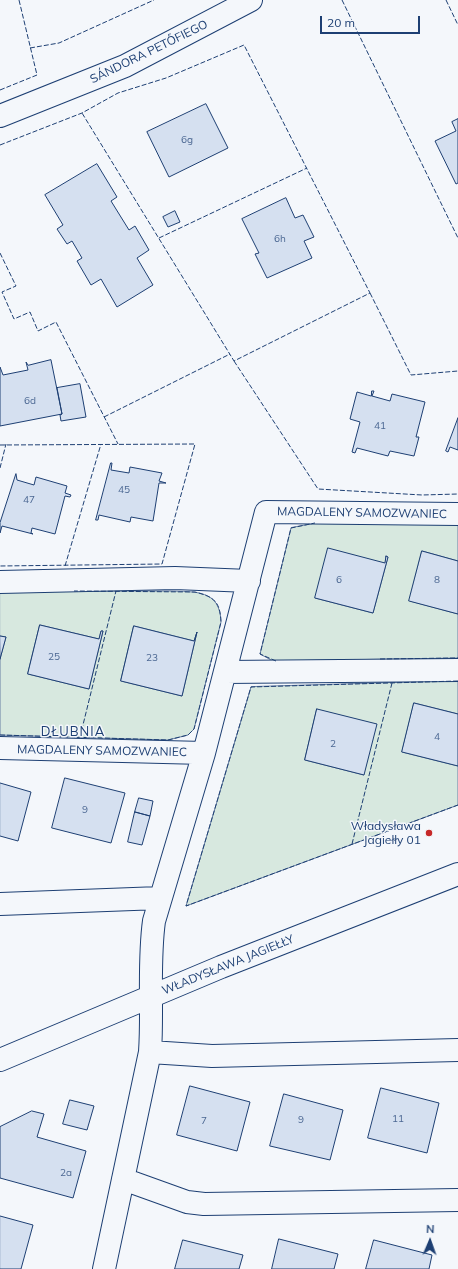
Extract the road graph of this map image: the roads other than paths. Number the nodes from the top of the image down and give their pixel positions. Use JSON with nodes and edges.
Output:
{"nodes":[{"id":1,"x":251,"y":0,"type":"edge"},
{"id":2,"x":0,"y":116,"type":"edge"},
{"id":3,"x":458,"y":514,"type":"edge"},
{"id":4,"x":249,"y":581,"type":"junction"},
{"id":5,"x":0,"y":582,"type":"edge"},
{"id":6,"x":458,"y":670,"type":"edge"},
{"id":7,"x":225,"y":672,"type":"junction"},
{"id":8,"x":0,"y":748,"type":"edge"},
{"id":9,"x":204,"y":753,"type":"junction"},
{"id":10,"x":458,"y":874,"type":"edge"},
{"id":11,"x":160,"y":898,"type":"junction"},
{"id":12,"x":0,"y":904,"type":"edge"},
{"id":13,"x":152,"y":995,"type":"junction"},
{"id":14,"x":458,"y":1050,"type":"edge"},
{"id":15,"x":150,"y":1052,"type":"junction"},
{"id":16,"x":0,"y":1060,"type":"edge"},
{"id":17,"x":123,"y":1179,"type":"junction"},
{"id":18,"x":458,"y":1200,"type":"edge"},
{"id":19,"x":104,"y":1269,"type":"edge"}],
"edges":[{"from":1,"to":2,"type":"street","name":"SÁNDORA PETŐFIEGO"},
{"from":3,"to":4,"type":"street","name":"MAGDALENY SAMOZWANIEC"},
{"from":4,"to":5,"type":"street"},
{"from":4,"to":7,"type":"street","name":"MAGDALENY SAMOZWANIEC"},
{"from":6,"to":7,"type":"street"},
{"from":7,"to":9,"type":"street","name":"MAGDALENY SAMOZWANIEC"},
{"from":8,"to":9,"type":"street","name":"MAGDALENY SAMOZWANIEC"},
{"from":9,"to":11,"type":"street","name":"MAGDALENY SAMOZWANIEC"},
{"from":10,"to":13,"type":"street","name":"WŁADYSŁAWA JAGIEŁŁY"},
{"from":11,"to":12,"type":"street"},
{"from":11,"to":13,"type":"street","name":"MAGDALENY SAMOZWANIEC"},
{"from":13,"to":15,"type":"street","name":"MAGDALENY SAMOZWANIEC"},
{"from":13,"to":16,"type":"street","name":"WŁADYSŁAWA JAGIEŁŁY"},
{"from":14,"to":15,"type":"street"},
{"from":15,"to":17,"type":"street","name":"MAGDALENY SAMOZWANIEC"},
{"from":17,"to":18,"type":"street"},
{"from":17,"to":19,"type":"street","name":"MAGDALENY SAMOZWANIEC"}]}
